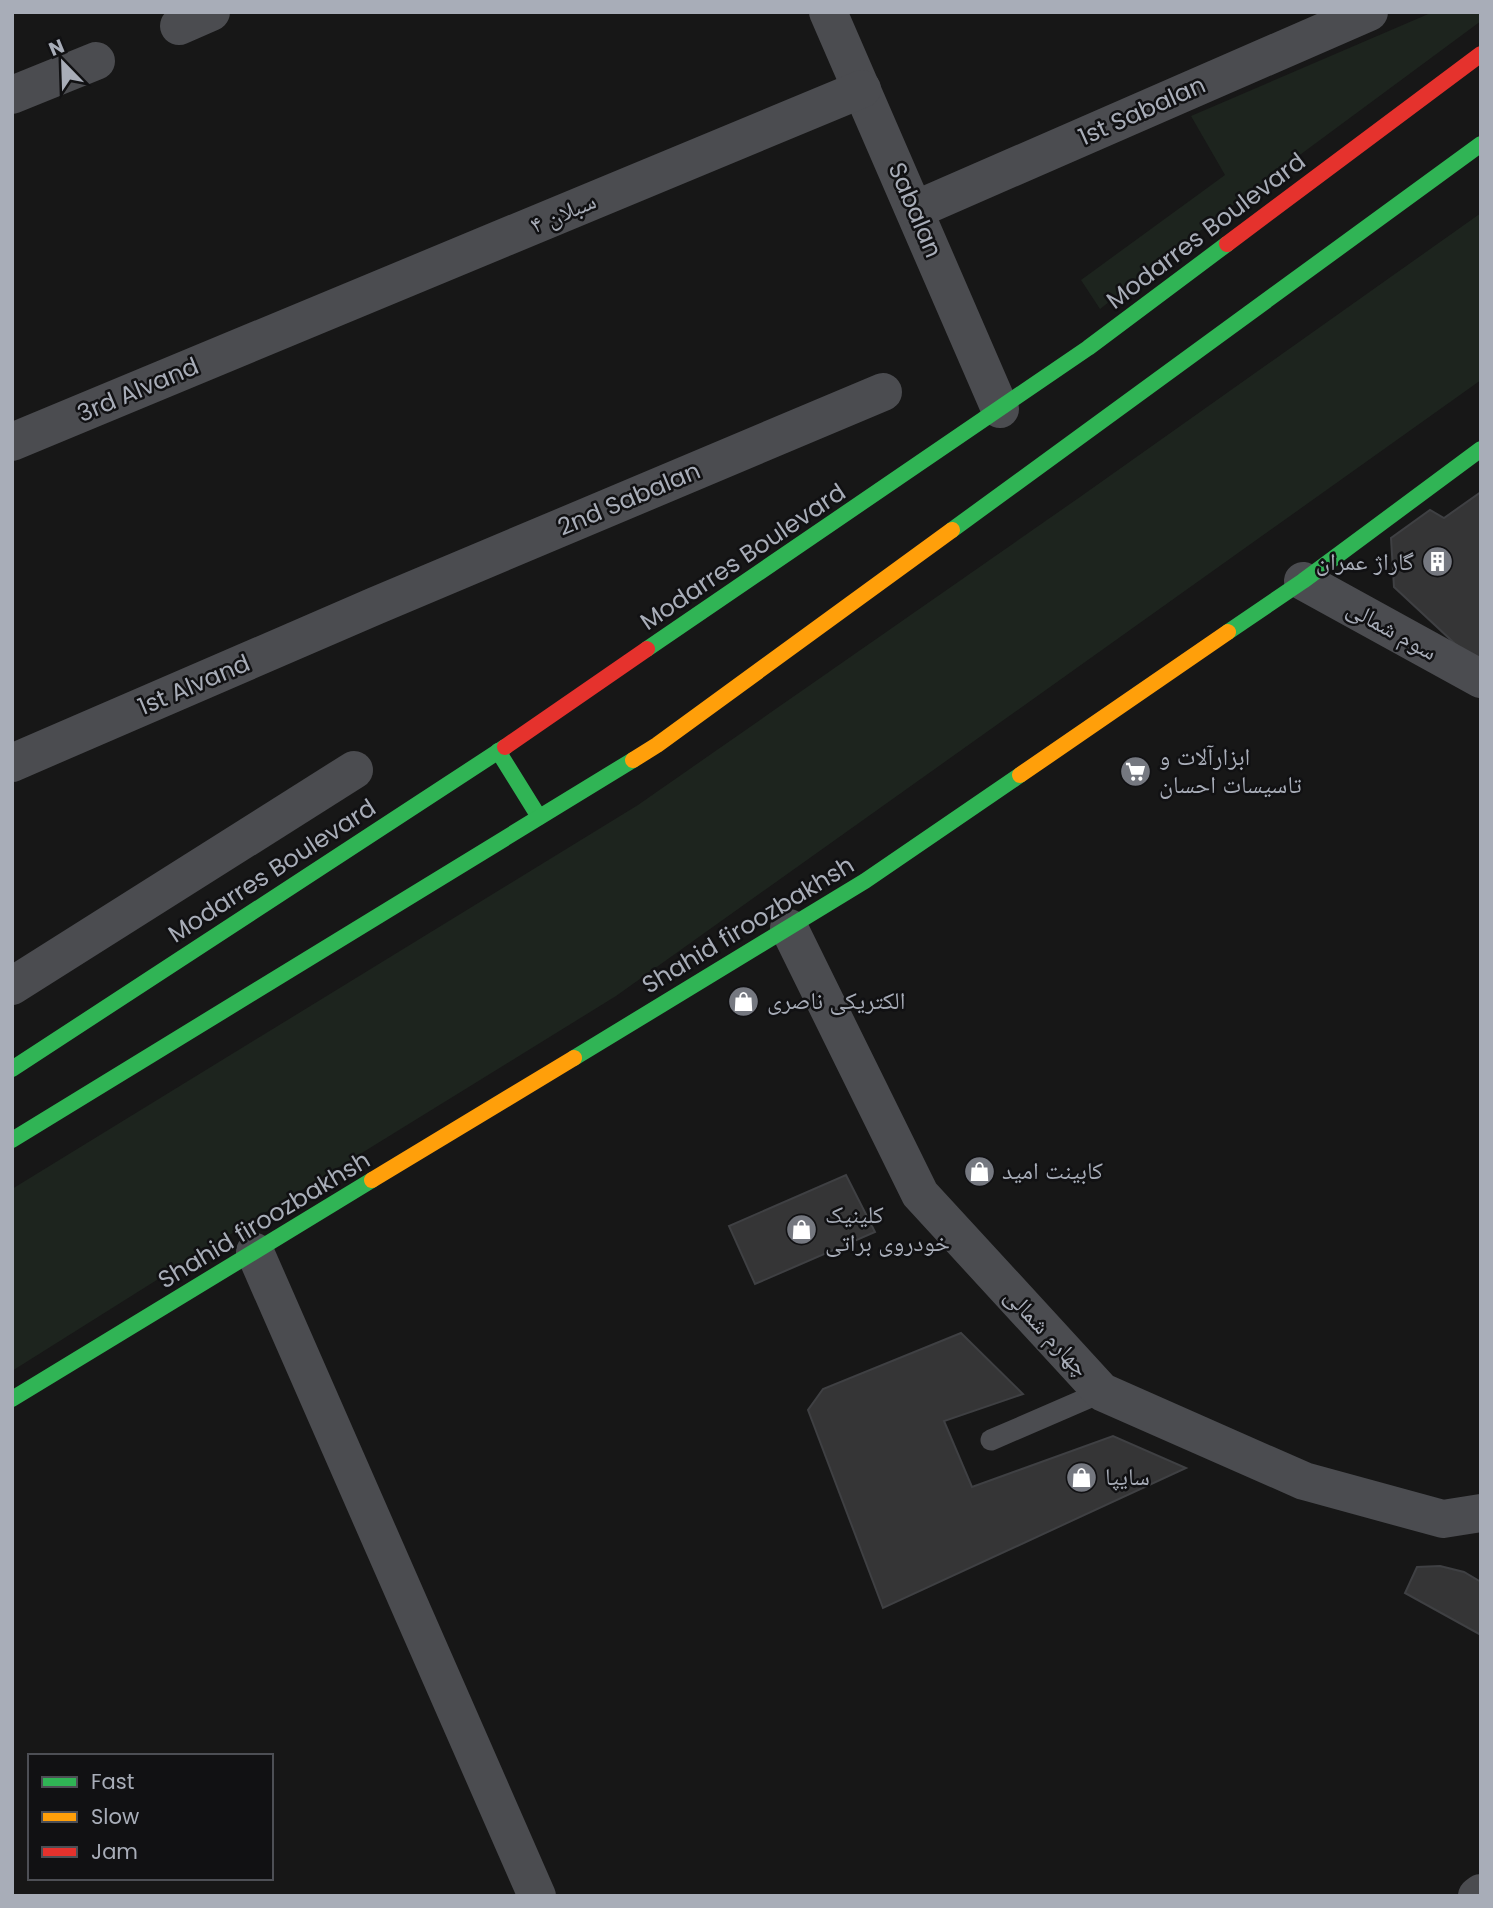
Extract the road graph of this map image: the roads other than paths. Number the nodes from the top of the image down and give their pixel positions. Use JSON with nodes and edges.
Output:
{"nodes":[{"id":1,"x":828,"y":12,"type":"edge"},
{"id":2,"x":1369,"y":12,"type":"edge"},
{"id":3,"x":1481,"y":54,"type":"edge"},
{"id":4,"x":96,"y":61,"type":"dead end"},
{"id":5,"x":862,"y":89,"type":"junction"},
{"id":6,"x":12,"y":95,"type":"edge"},
{"id":7,"x":1481,"y":144,"type":"edge"},
{"id":8,"x":915,"y":210,"type":"junction"},
{"id":9,"x":264,"y":337,"type":"joint"},
{"id":10,"x":883,"y":392,"type":"dead end"},
{"id":11,"x":1000,"y":409,"type":"junction"},
{"id":12,"x":12,"y":442,"type":"edge"},
{"id":13,"x":1481,"y":449,"type":"edge"},
{"id":14,"x":1303,"y":581,"type":"junction"},
{"id":15,"x":375,"y":606,"type":"joint"},
{"id":16,"x":1481,"y":679,"type":"edge"},
{"id":17,"x":498,"y":751,"type":"junction"},
{"id":18,"x":12,"y":764,"type":"edge"},
{"id":19,"x":354,"y":770,"type":"dead end"},
{"id":20,"x":539,"y":817,"type":"junction"},
{"id":21,"x":789,"y":928,"type":"junction"},
{"id":22,"x":12,"y":986,"type":"edge"},
{"id":23,"x":12,"y":1069,"type":"edge"},
{"id":24,"x":12,"y":1140,"type":"edge"},
{"id":25,"x":255,"y":1252,"type":"junction"},
{"id":26,"x":1102,"y":1392,"type":"junction"},
{"id":27,"x":12,"y":1399,"type":"edge"},
{"id":28,"x":991,"y":1440,"type":"dead end"},
{"id":29,"x":1481,"y":1513,"type":"edge"},
{"id":30,"x":537,"y":1896,"type":"edge"}],
"edges":[{"from":1,"to":5,"type":"street","name":"Sabalan"},
{"from":2,"to":8,"type":"street","name":"1st Sabalan"},
{"from":3,"to":11,"type":"main road","name":"Modarres Boulevard"},
{"from":4,"to":6,"type":"street"},
{"from":5,"to":8,"type":"street","name":"Sabalan"},
{"from":5,"to":9,"type":"street","name":"سبلان ۴"},
{"from":7,"to":20,"type":"main road"},
{"from":8,"to":11,"type":"street","name":"Sabalan"},
{"from":9,"to":12,"type":"street","name":"3rd Alvand"},
{"from":10,"to":15,"type":"street","name":"2nd Sabalan"},
{"from":11,"to":17,"type":"main road","name":"Modarres Boulevard"},
{"from":13,"to":14,"type":"main road","name":"Shahid firoozbakhsh"},
{"from":14,"to":16,"type":"street","name":"سوم شمالی"},
{"from":14,"to":21,"type":"main road","name":"Shahid firoozbakhsh"},
{"from":15,"to":18,"type":"street","name":"1st Alvand"},
{"from":17,"to":20,"type":"main road"},
{"from":17,"to":23,"type":"main road","name":"Modarres Boulevard"},
{"from":19,"to":22,"type":"street"},
{"from":20,"to":24,"type":"main road"},
{"from":21,"to":25,"type":"main road","name":"Shahid firoozbakhsh"},
{"from":21,"to":26,"type":"street","name":"چهارم شمالی"},
{"from":25,"to":27,"type":"main road","name":"Shahid firoozbakhsh"},
{"from":25,"to":30,"type":"street"},
{"from":26,"to":28,"type":"lane"},
{"from":26,"to":29,"type":"street","name":"چهارم شمالی"}]}
